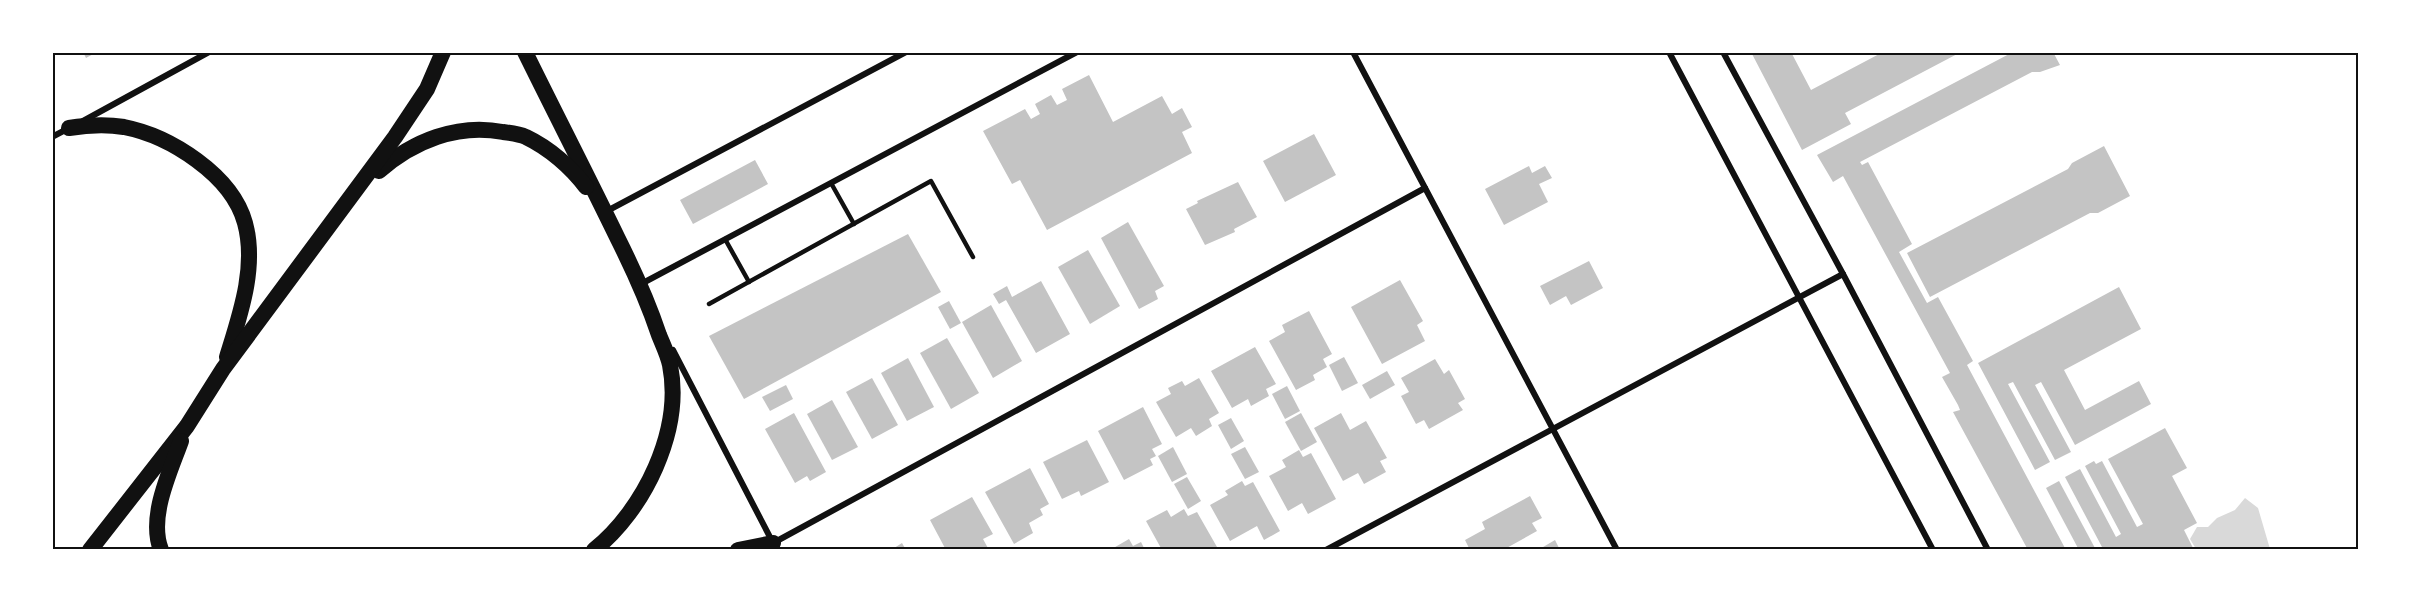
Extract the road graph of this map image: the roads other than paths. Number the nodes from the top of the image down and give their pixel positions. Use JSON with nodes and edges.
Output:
{"nodes":[{"id":1,"x":210,"y":52,"type":"edge"},
{"id":2,"x":443,"y":52,"type":"edge"},
{"id":3,"x":525,"y":52,"type":"edge"},
{"id":4,"x":906,"y":52,"type":"edge"},
{"id":5,"x":1077,"y":52,"type":"edge"},
{"id":6,"x":1353,"y":52,"type":"edge"},
{"id":7,"x":1669,"y":52,"type":"edge"},
{"id":8,"x":1723,"y":52,"type":"edge"},
{"id":9,"x":69,"y":128,"type":"junction"},
{"id":10,"x":52,"y":137,"type":"edge"},
{"id":11,"x":831,"y":183,"type":"junction"},
{"id":12,"x":1425,"y":188,"type":"junction"},
{"id":13,"x":343,"y":209,"type":"junction"},
{"id":14,"x":605,"y":212,"type":"junction"},
{"id":15,"x":854,"y":224,"type":"junction"},
{"id":16,"x":725,"y":239,"type":"junction"},
{"id":17,"x":973,"y":257,"type":"dead end"},
{"id":18,"x":1843,"y":274,"type":"junction"},
{"id":19,"x":749,"y":282,"type":"junction"},
{"id":20,"x":642,"y":288,"type":"junction"},
{"id":21,"x":1800,"y":297,"type":"junction"},
{"id":22,"x":709,"y":304,"type":"dead end"},
{"id":23,"x":223,"y":369,"type":"junction"},
{"id":24,"x":187,"y":426,"type":"junction"},
{"id":25,"x":1553,"y":429,"type":"junction"},
{"id":26,"x":770,"y":547,"type":"edge"},
{"id":27,"x":90,"y":549,"type":"edge"},
{"id":28,"x":161,"y":549,"type":"edge"},
{"id":29,"x":594,"y":549,"type":"edge"},
{"id":30,"x":738,"y":549,"type":"edge"},
{"id":31,"x":1326,"y":549,"type":"edge"},
{"id":32,"x":1617,"y":549,"type":"edge"},
{"id":33,"x":1934,"y":549,"type":"edge"},
{"id":34,"x":1988,"y":549,"type":"edge"}],
"edges":[{"from":1,"to":9,"type":"street"},
{"from":2,"to":13,"type":"highway"},
{"from":3,"to":14,"type":"highway"},
{"from":4,"to":14,"type":"street"},
{"from":5,"to":11,"type":"street"},
{"from":6,"to":12,"type":"street"},
{"from":7,"to":21,"type":"street"},
{"from":8,"to":18,"type":"street"},
{"from":9,"to":10,"type":"street"},
{"from":9,"to":23,"type":"highway"},
{"from":11,"to":15,"type":"lane"},
{"from":11,"to":16,"type":"street"},
{"from":12,"to":25,"type":"street"},
{"from":12,"to":26,"type":"street"},
{"from":13,"to":14,"type":"highway"},
{"from":13,"to":23,"type":"highway"},
{"from":14,"to":20,"type":"highway"},
{"from":15,"to":17,"type":"lane"},
{"from":15,"to":19,"type":"lane"},
{"from":16,"to":19,"type":"lane"},
{"from":16,"to":20,"type":"street"},
{"from":18,"to":21,"type":"street"},
{"from":18,"to":34,"type":"street"},
{"from":19,"to":22,"type":"lane"},
{"from":20,"to":26,"type":"street"},
{"from":20,"to":29,"type":"highway"},
{"from":21,"to":25,"type":"street"},
{"from":21,"to":33,"type":"street"},
{"from":23,"to":24,"type":"highway"},
{"from":24,"to":27,"type":"highway"},
{"from":24,"to":28,"type":"highway"},
{"from":25,"to":31,"type":"street"},
{"from":25,"to":32,"type":"street"},
{"from":26,"to":30,"type":"highway"}]}
